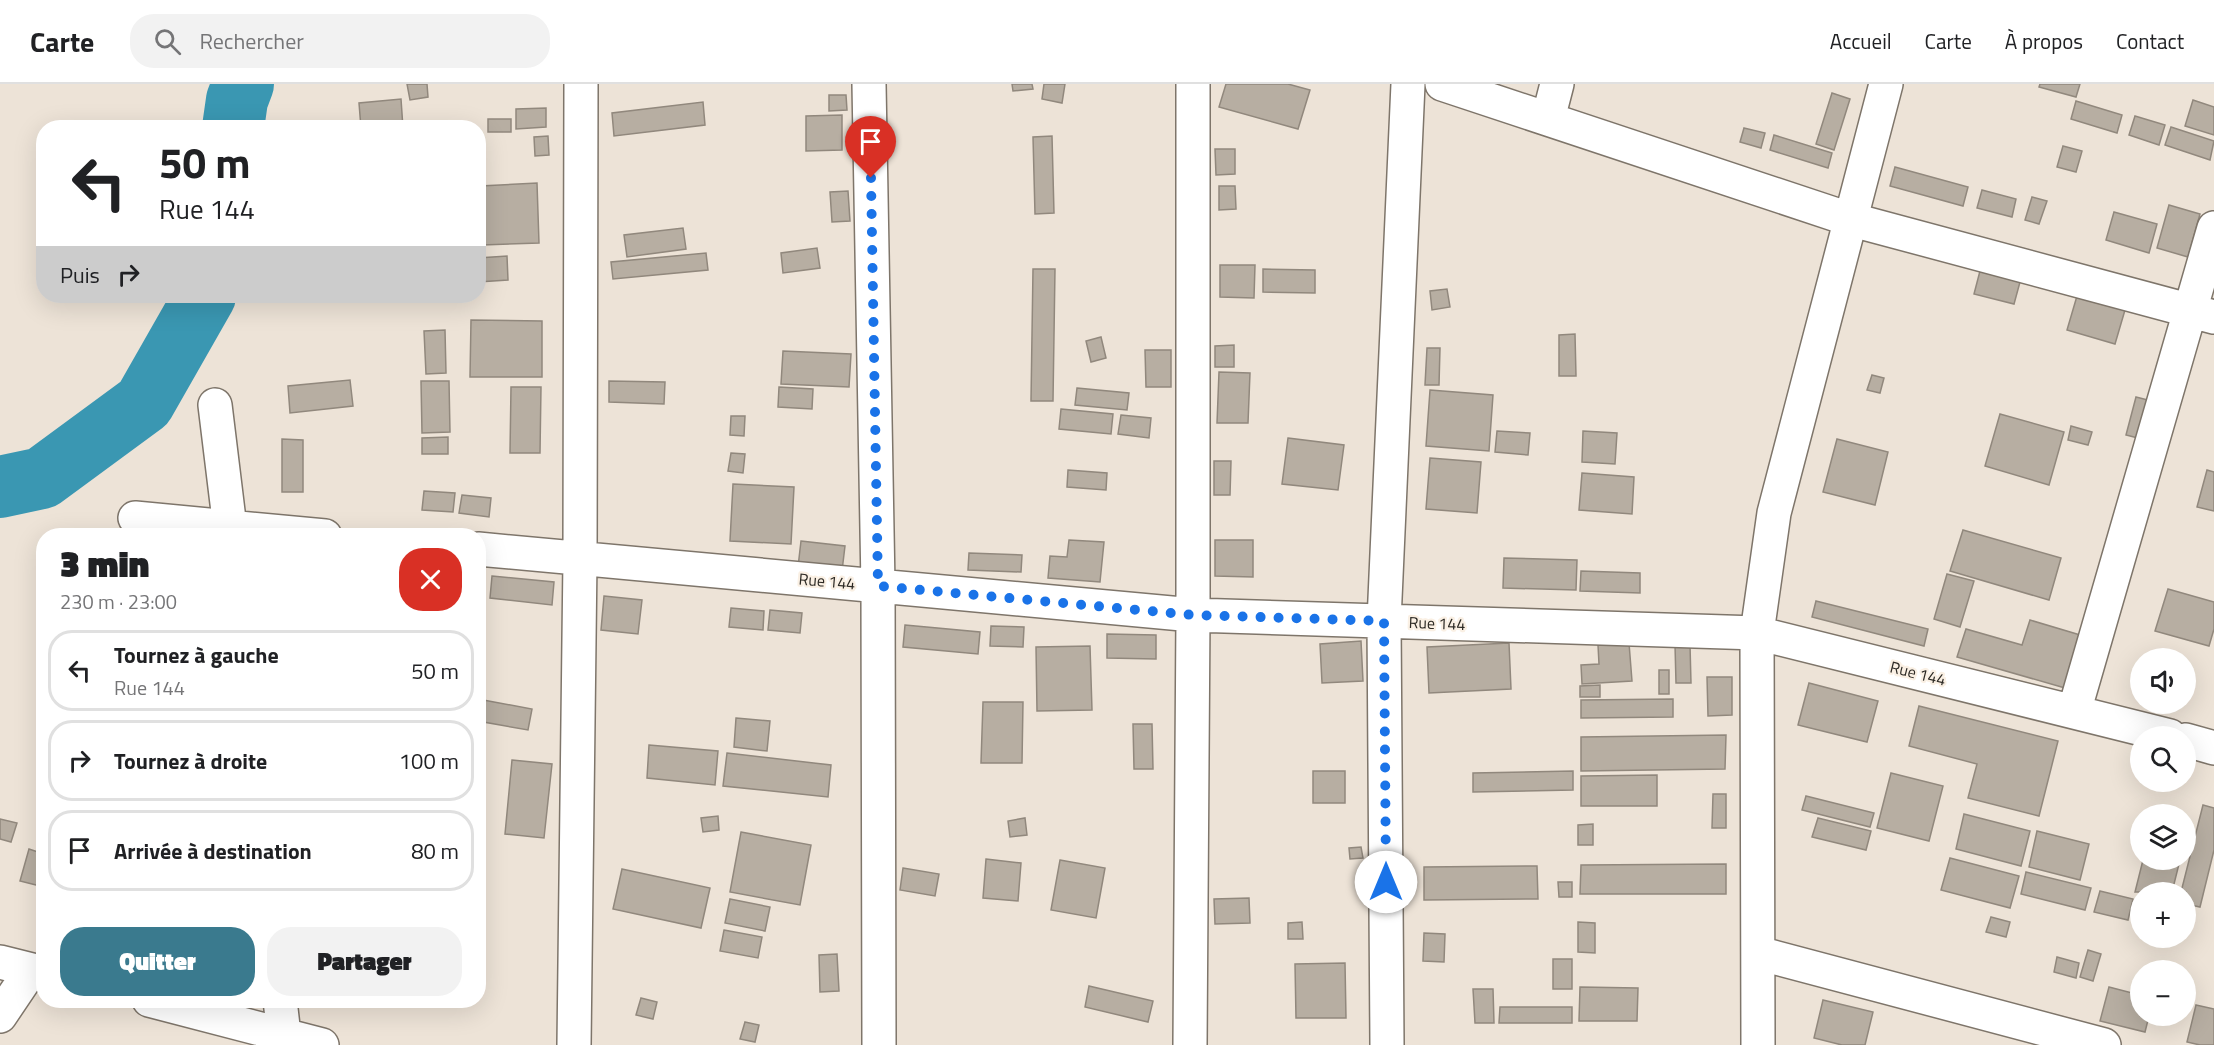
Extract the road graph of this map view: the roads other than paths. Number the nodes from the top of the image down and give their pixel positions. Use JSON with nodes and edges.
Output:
{"nodes":[{"id":1,"x":581,"y":84,"type":"edge"},
{"id":2,"x":869,"y":84,"type":"edge"},
{"id":3,"x":1193,"y":84,"type":"edge"},
{"id":4,"x":1408,"y":84,"type":"edge"},
{"id":5,"x":1442,"y":84,"type":"edge"},
{"id":6,"x":1557,"y":84,"type":"edge"},
{"id":7,"x":1886,"y":84,"type":"edge"},
{"id":8,"x":1548,"y":119,"type":"junction"},
{"id":9,"x":1849,"y":219,"type":"junction"},
{"id":10,"x":2214,"y":228,"type":"edge"},
{"id":11,"x":2203,"y":314,"type":"edge"},
{"id":12,"x":215,"y":405,"type":"dead end"},
{"id":13,"x":135,"y":518,"type":"dead end"},
{"id":14,"x":208,"y":528,"type":"edge"},
{"id":15,"x":230,"y":528,"type":"edge"},
{"id":16,"x":486,"y":550,"type":"edge"},
{"id":17,"x":580,"y":559,"type":"junction"},
{"id":18,"x":878,"y":586,"type":"junction"},
{"id":19,"x":1193,"y":615,"type":"junction"},
{"id":20,"x":1384,"y":621,"type":"junction"},
{"id":21,"x":1757,"y":633,"type":"junction"},
{"id":22,"x":2074,"y":712,"type":"junction"},
{"id":23,"x":2130,"y":726,"type":"edge"},
{"id":24,"x":2196,"y":742,"type":"edge"},
{"id":25,"x":2214,"y":747,"type":"edge"},
{"id":26,"x":1758,"y":953,"type":"junction"},
{"id":27,"x":0,"y":962,"type":"edge"},
{"id":28,"x":36,"y":972,"type":"edge"},
{"id":29,"x":36,"y":973,"type":"edge"},
{"id":30,"x":176,"y":1008,"type":"edge"},
{"id":31,"x":281,"y":1008,"type":"edge"},
{"id":32,"x":0,"y":1016,"type":"edge"},
{"id":33,"x":283,"y":1040,"type":"edge"},
{"id":34,"x":322,"y":1045,"type":"edge"},
{"id":35,"x":574,"y":1045,"type":"edge"},
{"id":36,"x":879,"y":1045,"type":"edge"},
{"id":37,"x":1190,"y":1045,"type":"edge"},
{"id":38,"x":1387,"y":1045,"type":"edge"},
{"id":39,"x":1758,"y":1045,"type":"edge"},
{"id":40,"x":2104,"y":1045,"type":"edge"}],
"edges":[{"from":1,"to":17,"type":"street"},
{"from":2,"to":18,"type":"street"},
{"from":3,"to":19,"type":"street"},
{"from":4,"to":20,"type":"street"},
{"from":5,"to":8,"type":"street"},
{"from":6,"to":8,"type":"street"},
{"from":7,"to":9,"type":"street"},
{"from":8,"to":9,"type":"street"},
{"from":9,"to":11,"type":"street"},
{"from":9,"to":21,"type":"street"},
{"from":10,"to":11,"type":"street"},
{"from":11,"to":22,"type":"street"},
{"from":12,"to":15,"type":"street"},
{"from":13,"to":14,"type":"street"},
{"from":16,"to":17,"type":"street","name":"Rue 144"},
{"from":17,"to":18,"type":"street","name":"Rue 144"},
{"from":17,"to":35,"type":"street"},
{"from":18,"to":19,"type":"street","name":"Rue 144"},
{"from":18,"to":36,"type":"street"},
{"from":19,"to":20,"type":"street","name":"Rue 144"},
{"from":19,"to":37,"type":"street"},
{"from":20,"to":21,"type":"street","name":"Rue 144"},
{"from":20,"to":38,"type":"street"},
{"from":21,"to":22,"type":"street","name":"Rue 144"},
{"from":21,"to":26,"type":"street"},
{"from":22,"to":23,"type":"street","name":"Rue 144"},
{"from":24,"to":25,"type":"street"},
{"from":26,"to":39,"type":"street"},
{"from":26,"to":40,"type":"street"},
{"from":27,"to":28,"type":"street"},
{"from":29,"to":32,"type":"street"},
{"from":30,"to":33,"type":"street"},
{"from":31,"to":33,"type":"street"},
{"from":33,"to":34,"type":"street"}]}
